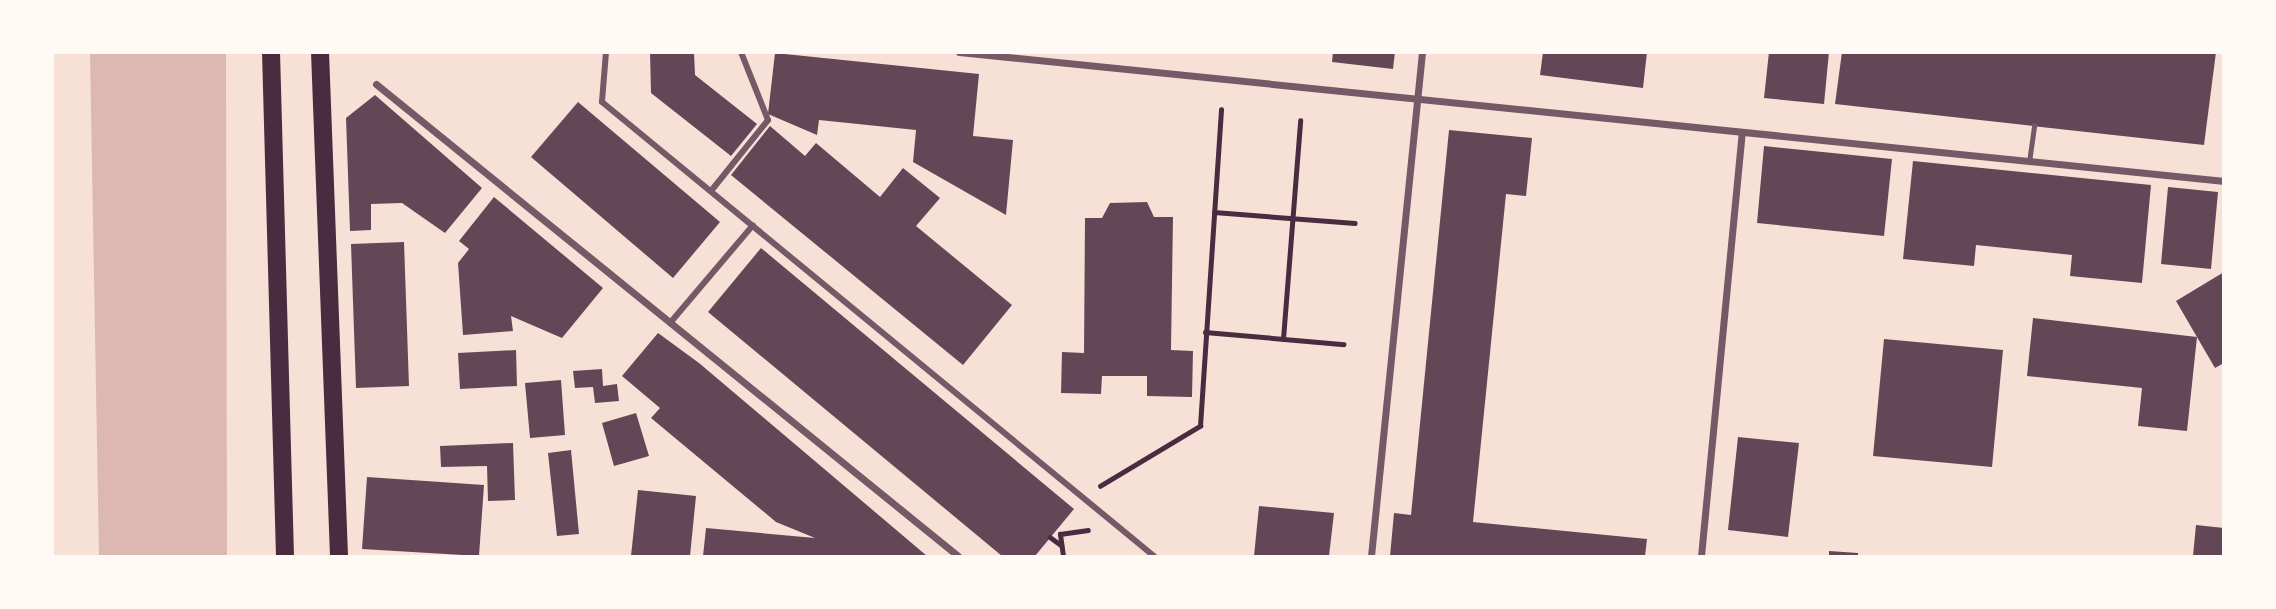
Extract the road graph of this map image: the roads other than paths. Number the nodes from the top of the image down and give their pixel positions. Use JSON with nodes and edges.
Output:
{"nodes":[{"id":1,"x":271,"y":52,"type":"edge"},
{"id":2,"x":320,"y":52,"type":"edge"},
{"id":3,"x":606,"y":52,"type":"edge"},
{"id":4,"x":741,"y":52,"type":"edge"},
{"id":5,"x":959,"y":52,"type":"edge"},
{"id":6,"x":1422,"y":52,"type":"edge"},
{"id":7,"x":376,"y":84,"type":"dead end"},
{"id":8,"x":1417,"y":102,"type":"junction"},
{"id":9,"x":2034,"y":125,"type":"dead end"},
{"id":10,"x":1742,"y":134,"type":"junction"},
{"id":11,"x":2029,"y":162,"type":"junction"},
{"id":12,"x":2224,"y":181,"type":"edge"},
{"id":13,"x":711,"y":191,"type":"junction"},
{"id":14,"x":753,"y":225,"type":"junction"},
{"id":15,"x":670,"y":323,"type":"junction"},
{"id":16,"x":285,"y":556,"type":"edge"},
{"id":17,"x":339,"y":556,"type":"edge"},
{"id":18,"x":958,"y":556,"type":"edge"},
{"id":19,"x":1154,"y":556,"type":"edge"},
{"id":20,"x":1371,"y":556,"type":"edge"},
{"id":21,"x":1701,"y":556,"type":"edge"}],
"edges":[{"from":1,"to":16,"type":"main road"},
{"from":2,"to":17,"type":"main road"},
{"from":3,"to":13,"type":"street"},
{"from":4,"to":13,"type":"street"},
{"from":5,"to":8,"type":"street"},
{"from":6,"to":8,"type":"street"},
{"from":7,"to":15,"type":"street"},
{"from":8,"to":10,"type":"street"},
{"from":8,"to":20,"type":"street"},
{"from":9,"to":11,"type":"lane"},
{"from":10,"to":11,"type":"street"},
{"from":10,"to":21,"type":"street"},
{"from":11,"to":12,"type":"street"},
{"from":13,"to":14,"type":"street"},
{"from":14,"to":15,"type":"street"},
{"from":14,"to":19,"type":"street"},
{"from":15,"to":18,"type":"street"}]}
